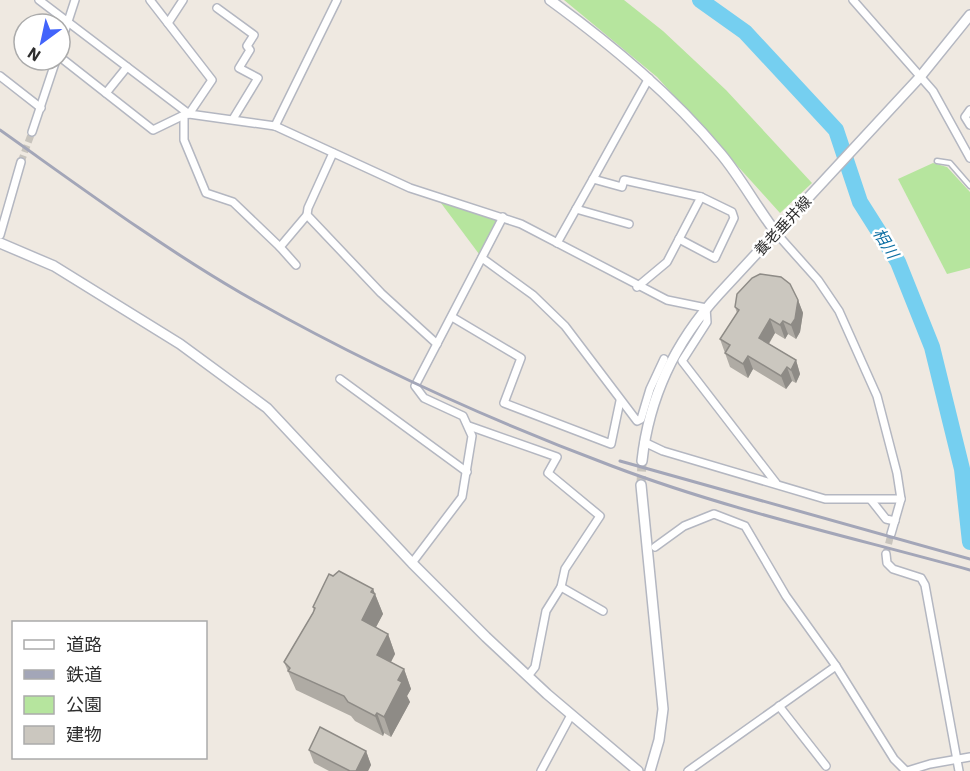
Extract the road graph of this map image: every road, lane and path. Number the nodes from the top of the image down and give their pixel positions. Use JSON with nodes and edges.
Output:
{"nodes":[{"id":1,"x":39,"y":0,"type":"edge"},
{"id":2,"x":150,"y":0,"type":"edge"},
{"id":3,"x":183,"y":0,"type":"edge"},
{"id":4,"x":337,"y":0,"type":"edge"},
{"id":5,"x":550,"y":0,"type":"edge"},
{"id":6,"x":853,"y":0,"type":"edge"},
{"id":7,"x":217,"y":8,"type":"dead end"},
{"id":8,"x":55,"y":12,"type":"edge"},
{"id":9,"x":970,"y":15,"type":"edge"},
{"id":10,"x":168,"y":23,"type":"junction"},
{"id":11,"x":72,"y":25,"type":"edge"},
{"id":12,"x":72,"y":66,"type":"edge"},
{"id":13,"x":127,"y":67,"type":"junction"},
{"id":14,"x":52,"y":72,"type":"edge"},
{"id":15,"x":0,"y":76,"type":"edge"},
{"id":16,"x":920,"y":77,"type":"junction"},
{"id":17,"x":649,"y":78,"type":"junction"},
{"id":18,"x":106,"y":93,"type":"junction"},
{"id":19,"x":41,"y":108,"type":"junction"},
{"id":20,"x":970,"y":110,"type":"edge"},
{"id":21,"x":186,"y":114,"type":"junction"},
{"id":22,"x":233,"y":119,"type":"junction"},
{"id":23,"x":970,"y":125,"type":"edge"},
{"id":24,"x":275,"y":126,"type":"junction"},
{"id":25,"x":32,"y":132,"type":"tunnel mouth"},
{"id":26,"x":333,"y":153,"type":"junction"},
{"id":27,"x":970,"y":158,"type":"edge"},
{"id":28,"x":936,"y":161,"type":"dead end"},
{"id":29,"x":21,"y":162,"type":"tunnel mouth"},
{"id":30,"x":593,"y":179,"type":"junction"},
{"id":31,"x":970,"y":186,"type":"edge"},
{"id":32,"x":701,"y":197,"type":"junction"},
{"id":33,"x":576,"y":209,"type":"junction"},
{"id":34,"x":307,"y":215,"type":"junction"},
{"id":35,"x":503,"y":217,"type":"junction"},
{"id":36,"x":629,"y":224,"type":"dead end"},
{"id":37,"x":777,"y":234,"type":"junction"},
{"id":38,"x":0,"y":235,"type":"edge"},
{"id":39,"x":679,"y":239,"type":"junction"},
{"id":40,"x":0,"y":243,"type":"edge"},
{"id":41,"x":557,"y":243,"type":"junction"},
{"id":42,"x":280,"y":247,"type":"junction"},
{"id":43,"x":482,"y":258,"type":"junction"},
{"id":44,"x":296,"y":266,"type":"dead end"},
{"id":45,"x":637,"y":287,"type":"junction"},
{"id":46,"x":706,"y":308,"type":"junction"},
{"id":47,"x":452,"y":317,"type":"junction"},
{"id":48,"x":437,"y":344,"type":"junction"},
{"id":49,"x":664,"y":359,"type":"dead end"},
{"id":50,"x":340,"y":380,"type":"dead end"},
{"id":51,"x":620,"y":401,"type":"junction"},
{"id":52,"x":469,"y":426,"type":"junction"},
{"id":53,"x":644,"y":442,"type":"junction"},
{"id":54,"x":642,"y":461,"type":"tunnel mouth"},
{"id":55,"x":467,"y":472,"type":"junction"},
{"id":56,"x":776,"y":483,"type":"junction"},
{"id":57,"x":640,"y":485,"type":"tunnel mouth"},
{"id":58,"x":871,"y":500,"type":"junction"},
{"id":59,"x":901,"y":500,"type":"junction"},
{"id":60,"x":895,"y":521,"type":"junction"},
{"id":61,"x":891,"y":534,"type":"tunnel mouth"},
{"id":62,"x":655,"y":547,"type":"dead end"},
{"id":63,"x":886,"y":554,"type":"dead end"},
{"id":64,"x":412,"y":563,"type":"junction"},
{"id":65,"x":561,"y":587,"type":"junction"},
{"id":66,"x":603,"y":611,"type":"dead end"},
{"id":67,"x":836,"y":666,"type":"junction"},
{"id":68,"x":528,"y":676,"type":"junction"},
{"id":69,"x":779,"y":706,"type":"junction"},
{"id":70,"x":571,"y":714,"type":"junction"},
{"id":71,"x":970,"y":757,"type":"edge"},
{"id":72,"x":958,"y":758,"type":"junction"},
{"id":73,"x":826,"y":766,"type":"dead end"},
{"id":74,"x":541,"y":771,"type":"edge"},
{"id":75,"x":638,"y":771,"type":"edge"},
{"id":76,"x":650,"y":771,"type":"edge"},
{"id":77,"x":688,"y":771,"type":"edge"},
{"id":78,"x":906,"y":771,"type":"edge"},
{"id":79,"x":959,"y":771,"type":"edge"}],
"edges":[{"from":1,"to":8,"type":"street"},
{"from":2,"to":10,"type":"street"},
{"from":3,"to":10,"type":"street"},
{"from":4,"to":24,"type":"street"},
{"from":5,"to":17,"type":"street"},
{"from":6,"to":16,"type":"street"},
{"from":7,"to":22,"type":"street"},
{"from":9,"to":16,"type":"street","name":"養老垂井線"},
{"from":10,"to":21,"type":"street"},
{"from":11,"to":13,"type":"street"},
{"from":12,"to":18,"type":"street"},
{"from":13,"to":18,"type":"street"},
{"from":13,"to":21,"type":"street"},
{"from":14,"to":19,"type":"street"},
{"from":15,"to":19,"type":"street"},
{"from":16,"to":27,"type":"street"},
{"from":16,"to":37,"type":"street","name":"養老垂井線"},
{"from":17,"to":30,"type":"street"},
{"from":17,"to":37,"type":"street"},
{"from":18,"to":21,"type":"street"},
{"from":19,"to":25,"type":"street"},
{"from":20,"to":23,"type":"street"},
{"from":21,"to":22,"type":"street"},
{"from":21,"to":42,"type":"street"},
{"from":22,"to":24,"type":"street"},
{"from":24,"to":26,"type":"street"},
{"from":26,"to":34,"type":"street"},
{"from":26,"to":35,"type":"street"},
{"from":28,"to":31,"type":"lane"},
{"from":29,"to":38,"type":"street"},
{"from":30,"to":32,"type":"street"},
{"from":30,"to":33,"type":"street"},
{"from":32,"to":39,"type":"street"},
{"from":32,"to":39,"type":"street"},
{"from":33,"to":36,"type":"street"},
{"from":33,"to":41,"type":"street"},
{"from":34,"to":42,"type":"street"},
{"from":34,"to":48,"type":"street"},
{"from":35,"to":41,"type":"street"},
{"from":35,"to":43,"type":"street"},
{"from":37,"to":46,"type":"street","name":"養老垂井線"},
{"from":37,"to":59,"type":"street"},
{"from":39,"to":45,"type":"street"},
{"from":40,"to":64,"type":"street"},
{"from":41,"to":45,"type":"street"},
{"from":42,"to":44,"type":"street"},
{"from":43,"to":47,"type":"street"},
{"from":43,"to":51,"type":"street"},
{"from":45,"to":46,"type":"street"},
{"from":46,"to":53,"type":"street","name":"養老垂井線"},
{"from":46,"to":56,"type":"street"},
{"from":47,"to":48,"type":"street"},
{"from":47,"to":51,"type":"street"},
{"from":48,"to":52,"type":"street"},
{"from":49,"to":51,"type":"street"},
{"from":50,"to":55,"type":"street"},
{"from":52,"to":55,"type":"street"},
{"from":52,"to":65,"type":"street"},
{"from":53,"to":54,"type":"street","name":"養老垂井線"},
{"from":53,"to":56,"type":"street"},
{"from":55,"to":64,"type":"street"},
{"from":56,"to":58,"type":"street"},
{"from":57,"to":76,"type":"street"},
{"from":58,"to":59,"type":"street"},
{"from":58,"to":60,"type":"street"},
{"from":59,"to":60,"type":"street"},
{"from":60,"to":61,"type":"street"},
{"from":62,"to":67,"type":"street"},
{"from":63,"to":72,"type":"street"},
{"from":64,"to":68,"type":"street"},
{"from":65,"to":66,"type":"street"},
{"from":65,"to":68,"type":"street"},
{"from":67,"to":69,"type":"street"},
{"from":67,"to":78,"type":"street"},
{"from":68,"to":70,"type":"street"},
{"from":69,"to":73,"type":"street"},
{"from":69,"to":77,"type":"street"},
{"from":70,"to":74,"type":"street"},
{"from":70,"to":75,"type":"street"},
{"from":71,"to":72,"type":"street"},
{"from":72,"to":78,"type":"street"},
{"from":72,"to":79,"type":"street"}]}
